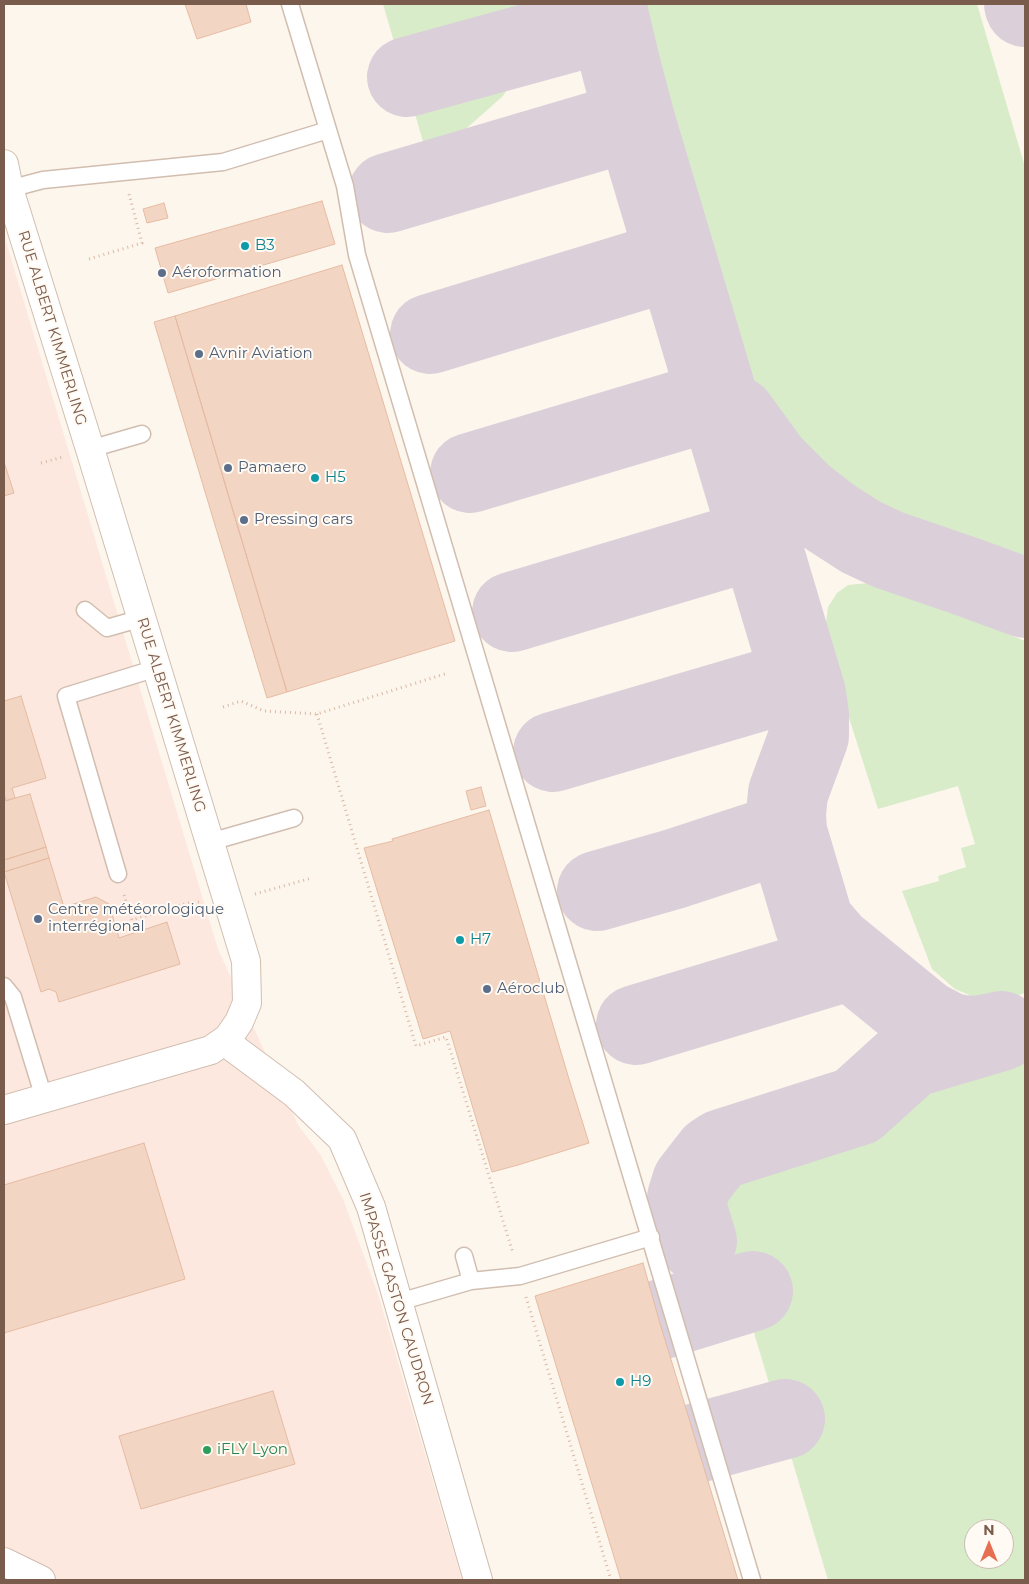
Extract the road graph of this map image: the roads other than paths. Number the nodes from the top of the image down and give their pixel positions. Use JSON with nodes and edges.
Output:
{"nodes":[{"id":1,"x":290,"y":4,"type":"edge"},
{"id":2,"x":328,"y":130,"type":"junction"},
{"id":3,"x":5,"y":181,"type":"edge"},
{"id":4,"x":142,"y":434,"type":"dead end"},
{"id":5,"x":90,"y":449,"type":"junction"},
{"id":6,"x":84,"y":610,"type":"dead end"},
{"id":7,"x":142,"y":618,"type":"junction"},
{"id":8,"x":157,"y":668,"type":"junction"},
{"id":9,"x":294,"y":818,"type":"dead end"},
{"id":10,"x":210,"y":842,"type":"junction"},
{"id":11,"x":118,"y":874,"type":"dead end"},
{"id":12,"x":4,"y":986,"type":"edge"},
{"id":13,"x":224,"y":1041,"type":"junction"},
{"id":14,"x":44,"y":1098,"type":"junction"},
{"id":15,"x":4,"y":1110,"type":"edge"},
{"id":16,"x":651,"y":1238,"type":"junction"},
{"id":17,"x":464,"y":1256,"type":"dead end"},
{"id":18,"x":471,"y":1281,"type":"junction"},
{"id":19,"x":399,"y":1302,"type":"junction"},
{"id":20,"x":4,"y":1562,"type":"edge"},
{"id":21,"x":40,"y":1580,"type":"edge"},
{"id":22,"x":478,"y":1580,"type":"edge"},
{"id":23,"x":752,"y":1580,"type":"edge"}],
"edges":[{"from":1,"to":2,"type":"lane"},
{"from":2,"to":3,"type":"lane"},
{"from":2,"to":16,"type":"lane"},
{"from":3,"to":5,"type":"street","name":"RUE ALBERT KIMMERLING"},
{"from":4,"to":5,"type":"lane"},
{"from":5,"to":7,"type":"street","name":"RUE ALBERT KIMMERLING"},
{"from":6,"to":7,"type":"lane"},
{"from":7,"to":8,"type":"street","name":"RUE ALBERT KIMMERLING"},
{"from":8,"to":10,"type":"street","name":"RUE ALBERT KIMMERLING"},
{"from":8,"to":11,"type":"lane"},
{"from":9,"to":10,"type":"lane"},
{"from":10,"to":13,"type":"street","name":"RUE ALBERT KIMMERLING"},
{"from":12,"to":14,"type":"lane"},
{"from":13,"to":14,"type":"street","name":"RUE ALBERT KIMMERLING"},
{"from":13,"to":19,"type":"street","name":"IMPASSE GASTON CAUDRON"},
{"from":14,"to":15,"type":"street","name":"RUE ALBERT KIMMERLING"},
{"from":16,"to":18,"type":"lane"},
{"from":16,"to":23,"type":"lane"},
{"from":17,"to":18,"type":"lane"},
{"from":18,"to":19,"type":"lane"},
{"from":19,"to":22,"type":"street","name":"IMPASSE GASTON CAUDRON"},
{"from":20,"to":21,"type":"street"}]}
